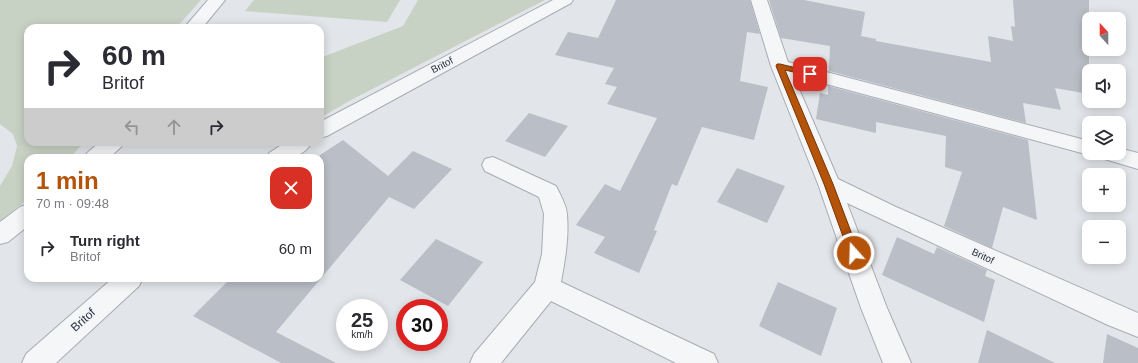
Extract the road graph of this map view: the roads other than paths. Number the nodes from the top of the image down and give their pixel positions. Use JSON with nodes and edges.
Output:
{"nodes":[{"id":1,"x":217,"y":0,"type":"edge"},
{"id":2,"x":565,"y":0,"type":"edge"},
{"id":3,"x":759,"y":0,"type":"edge"},
{"id":4,"x":196,"y":24,"type":"edge"},
{"id":5,"x":780,"y":66,"type":"junction"},
{"id":6,"x":324,"y":129,"type":"edge"},
{"id":7,"x":109,"y":146,"type":"edge"},
{"id":8,"x":296,"y":146,"type":"edge"},
{"id":9,"x":1082,"y":146,"type":"edge"},
{"id":10,"x":100,"y":154,"type":"edge"},
{"id":11,"x":283,"y":154,"type":"edge"},
{"id":12,"x":1126,"y":158,"type":"edge"},
{"id":13,"x":1138,"y":161,"type":"edge"},
{"id":14,"x":493,"y":165,"type":"dead end"},
{"id":15,"x":828,"y":184,"type":"junction"},
{"id":16,"x":24,"y":216,"type":"edge"},
{"id":17,"x":0,"y":235,"type":"edge"},
{"id":18,"x":126,"y":282,"type":"edge"},
{"id":19,"x":547,"y":287,"type":"junction"},
{"id":20,"x":1138,"y":325,"type":"edge"},
{"id":21,"x":36,"y":363,"type":"edge"},
{"id":22,"x":484,"y":363,"type":"edge"},
{"id":23,"x":704,"y":363,"type":"edge"},
{"id":24,"x":897,"y":363,"type":"edge"}],
"edges":[{"from":1,"to":4,"type":"street"},
{"from":2,"to":6,"type":"street","name":"Britof"},
{"from":3,"to":5,"type":"street"},
{"from":5,"to":9,"type":"street"},
{"from":5,"to":15,"type":"street"},
{"from":7,"to":10,"type":"street"},
{"from":8,"to":11,"type":"street"},
{"from":12,"to":13,"type":"street"},
{"from":14,"to":19,"type":"street"},
{"from":15,"to":20,"type":"street","name":"Britof"},
{"from":15,"to":24,"type":"street"},
{"from":16,"to":17,"type":"street"},
{"from":18,"to":21,"type":"street","name":"Britof"},
{"from":19,"to":22,"type":"street"},
{"from":19,"to":23,"type":"street"}]}
